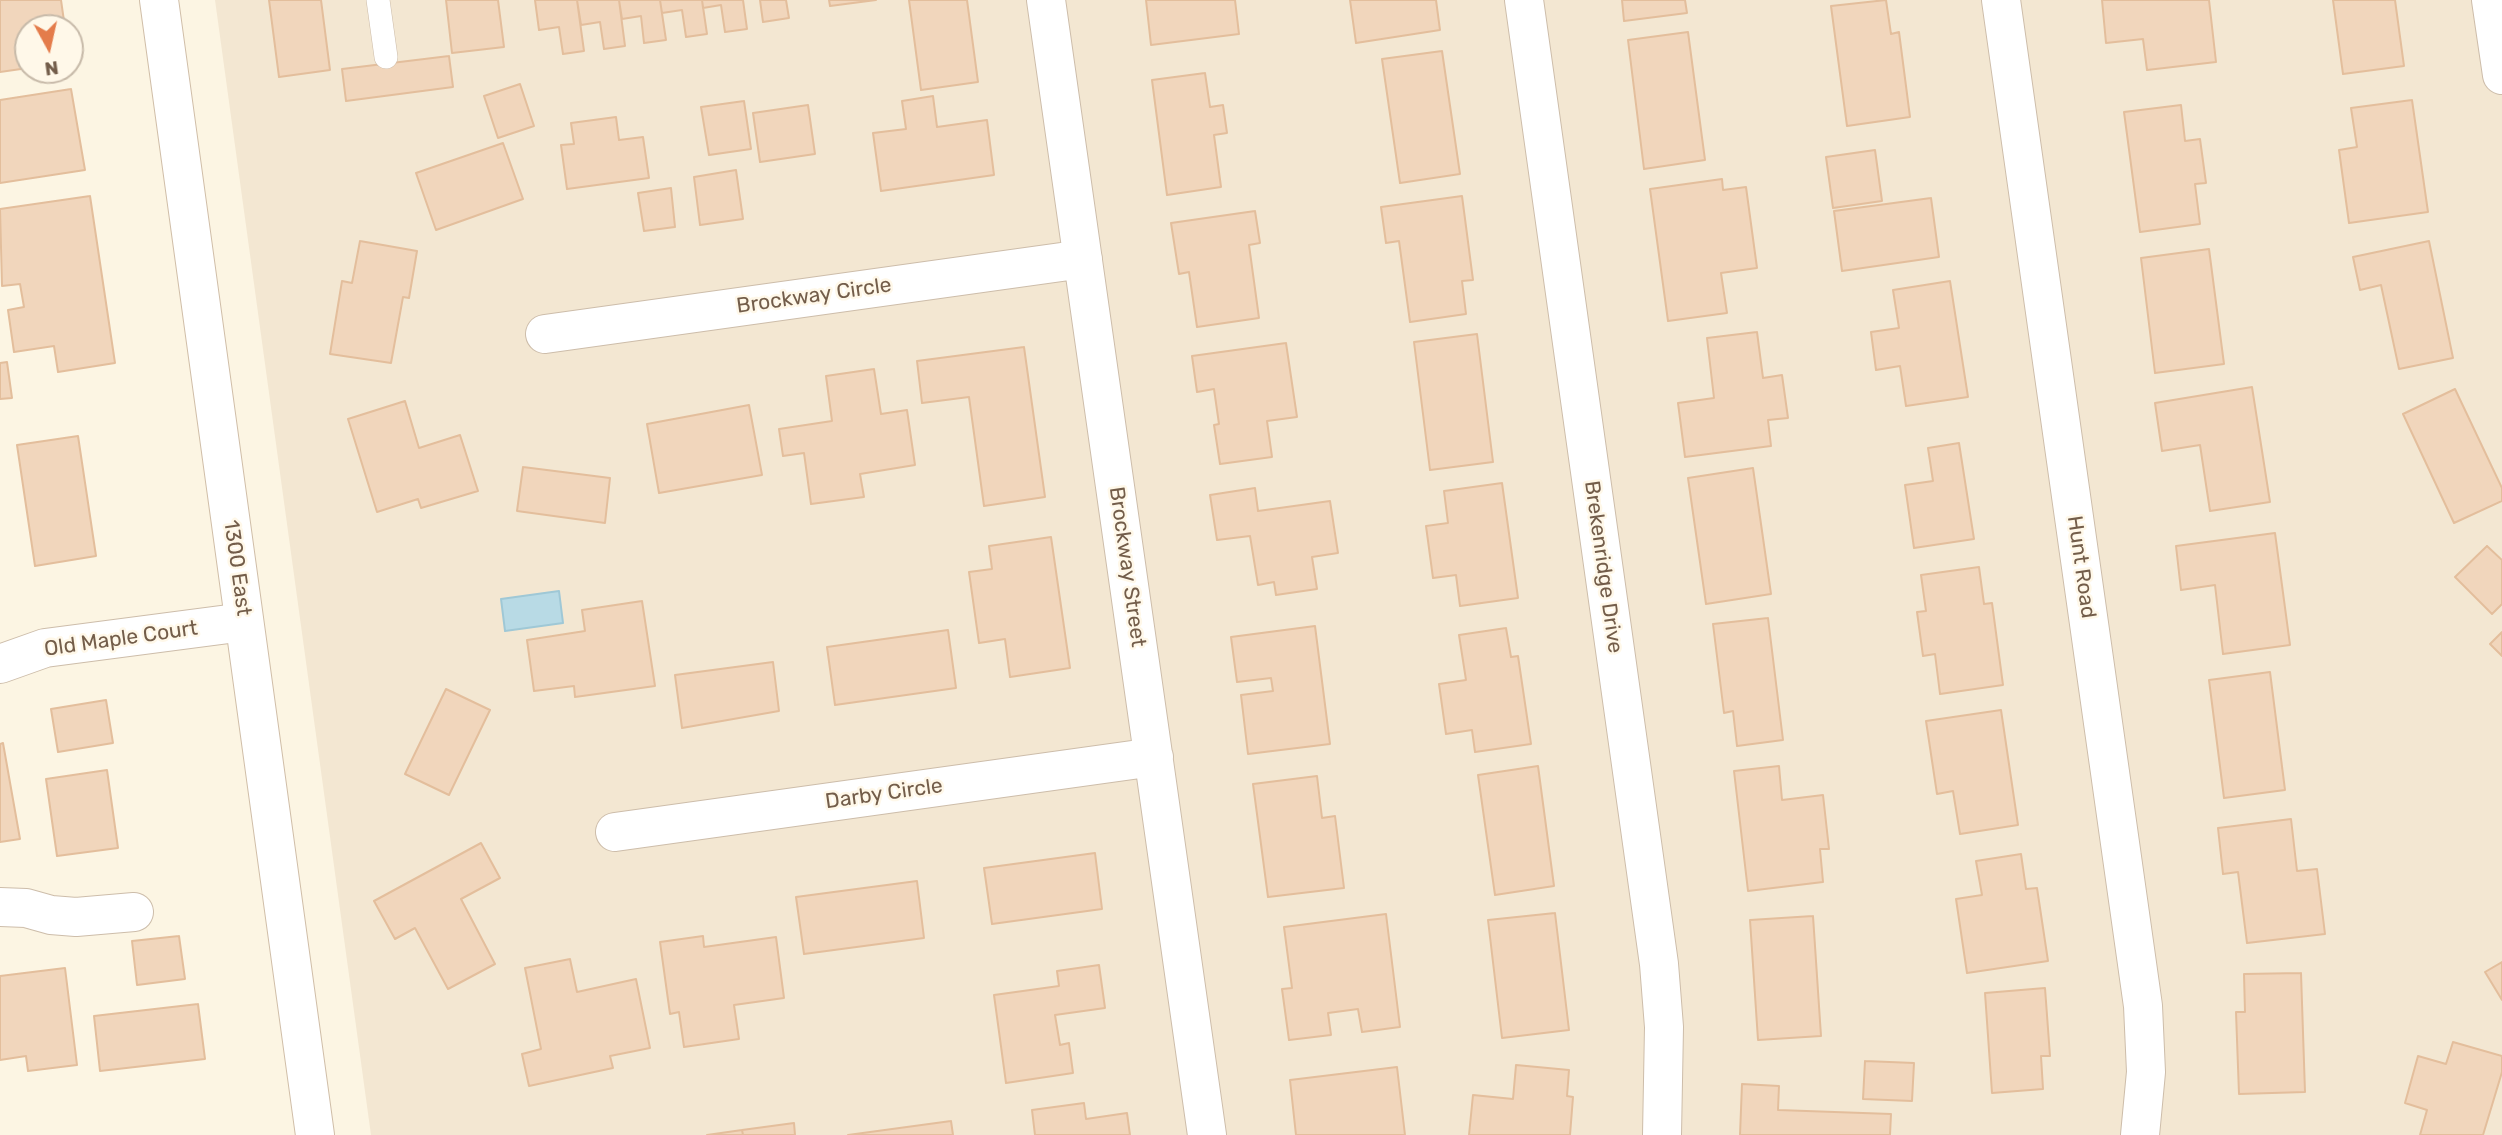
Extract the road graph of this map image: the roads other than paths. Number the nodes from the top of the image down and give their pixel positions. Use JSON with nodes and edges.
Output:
{"nodes":[{"id":1,"x":159,"y":0,"type":"edge"},
{"id":2,"x":378,"y":0,"type":"edge"},
{"id":3,"x":1046,"y":0,"type":"edge"},
{"id":4,"x":1524,"y":0,"type":"edge"},
{"id":5,"x":2001,"y":0,"type":"edge"},
{"id":6,"x":2491,"y":0,"type":"edge"},
{"id":7,"x":386,"y":57,"type":"dead end"},
{"id":8,"x":2502,"y":75,"type":"edge"},
{"id":9,"x":1083,"y":259,"type":"junction"},
{"id":10,"x":545,"y":334,"type":"dead end"},
{"id":11,"x":244,"y":622,"type":"junction"},
{"id":12,"x":0,"y":664,"type":"edge"},
{"id":13,"x":1154,"y":757,"type":"junction"},
{"id":14,"x":615,"y":832,"type":"dead end"},
{"id":15,"x":0,"y":907,"type":"edge"},
{"id":16,"x":134,"y":912,"type":"dead end"},
{"id":17,"x":315,"y":1135,"type":"edge"},
{"id":18,"x":1207,"y":1135,"type":"edge"},
{"id":19,"x":1662,"y":1135,"type":"edge"},
{"id":20,"x":2140,"y":1135,"type":"edge"}],
"edges":[{"from":1,"to":11,"type":"street","name":"1300 East"},
{"from":2,"to":7,"type":"lane"},
{"from":3,"to":9,"type":"street","name":"Brockway Street"},
{"from":4,"to":19,"type":"street","name":"Brekenridge Drive"},
{"from":5,"to":20,"type":"street","name":"Hunt Road"},
{"from":6,"to":8,"type":"street"},
{"from":9,"to":10,"type":"street","name":"Brockway Circle"},
{"from":9,"to":13,"type":"street","name":"Brockway Street"},
{"from":11,"to":12,"type":"street","name":"Old Maple Court"},
{"from":11,"to":17,"type":"street","name":"1300 East"},
{"from":13,"to":14,"type":"street","name":"Darby Circle"},
{"from":13,"to":18,"type":"street","name":"Brockway Street"},
{"from":15,"to":16,"type":"street"}]}
